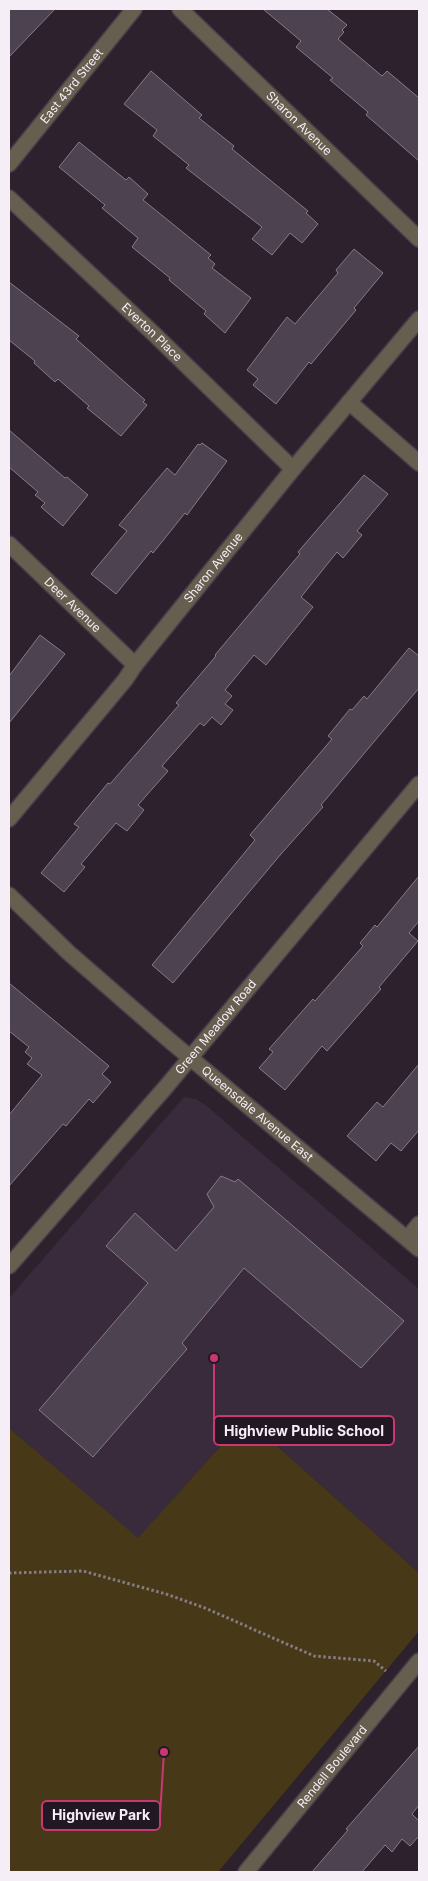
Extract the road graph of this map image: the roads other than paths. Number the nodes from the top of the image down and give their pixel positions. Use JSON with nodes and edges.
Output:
{"nodes":[{"id":1,"x":134,"y":9,"type":"edge"},
{"id":2,"x":180,"y":9,"type":"edge"},
{"id":3,"x":9,"y":164,"type":"edge"},
{"id":4,"x":9,"y":198,"type":"edge"},
{"id":5,"x":419,"y":239,"type":"edge"},
{"id":6,"x":419,"y":319,"type":"edge"},
{"id":7,"x":349,"y":402,"type":"junction"},
{"id":8,"x":419,"y":462,"type":"edge"},
{"id":9,"x":293,"y":469,"type":"junction"},
{"id":10,"x":9,"y":544,"type":"edge"},
{"id":11,"x":135,"y":665,"type":"junction"},
{"id":12,"x":419,"y":784,"type":"edge"},
{"id":13,"x":9,"y":819,"type":"edge"},
{"id":14,"x":9,"y":895,"type":"edge"},
{"id":15,"x":189,"y":1057,"type":"junction"},
{"id":16,"x":419,"y":1224,"type":"edge"},
{"id":17,"x":408,"y":1238,"type":"junction"},
{"id":18,"x":419,"y":1249,"type":"edge"},
{"id":19,"x":9,"y":1266,"type":"edge"},
{"id":20,"x":419,"y":1662,"type":"edge"},
{"id":21,"x":246,"y":1872,"type":"edge"}],
"edges":[{"from":1,"to":3,"type":"street","name":"East 43rd Street"},
{"from":2,"to":5,"type":"street","name":"Sharon Avenue"},
{"from":4,"to":9,"type":"street","name":"Everton Place"},
{"from":6,"to":7,"type":"street","name":"Sharon Avenue"},
{"from":7,"to":8,"type":"street"},
{"from":7,"to":9,"type":"street","name":"Sharon Avenue"},
{"from":9,"to":11,"type":"street","name":"Sharon Avenue"},
{"from":10,"to":11,"type":"street","name":"Deer Avenue"},
{"from":11,"to":13,"type":"street","name":"Sharon Avenue"},
{"from":12,"to":15,"type":"street","name":"Green Meadow Road"},
{"from":14,"to":15,"type":"street","name":"Queensdale Avenue East"},
{"from":15,"to":17,"type":"street","name":"Queensdale Avenue East"},
{"from":15,"to":19,"type":"street","name":"Green Meadow Road"},
{"from":16,"to":17,"type":"street"},
{"from":17,"to":18,"type":"street","name":"Queensdale Avenue East"},
{"from":20,"to":21,"type":"street","name":"Rendell Boulevard"}]}
